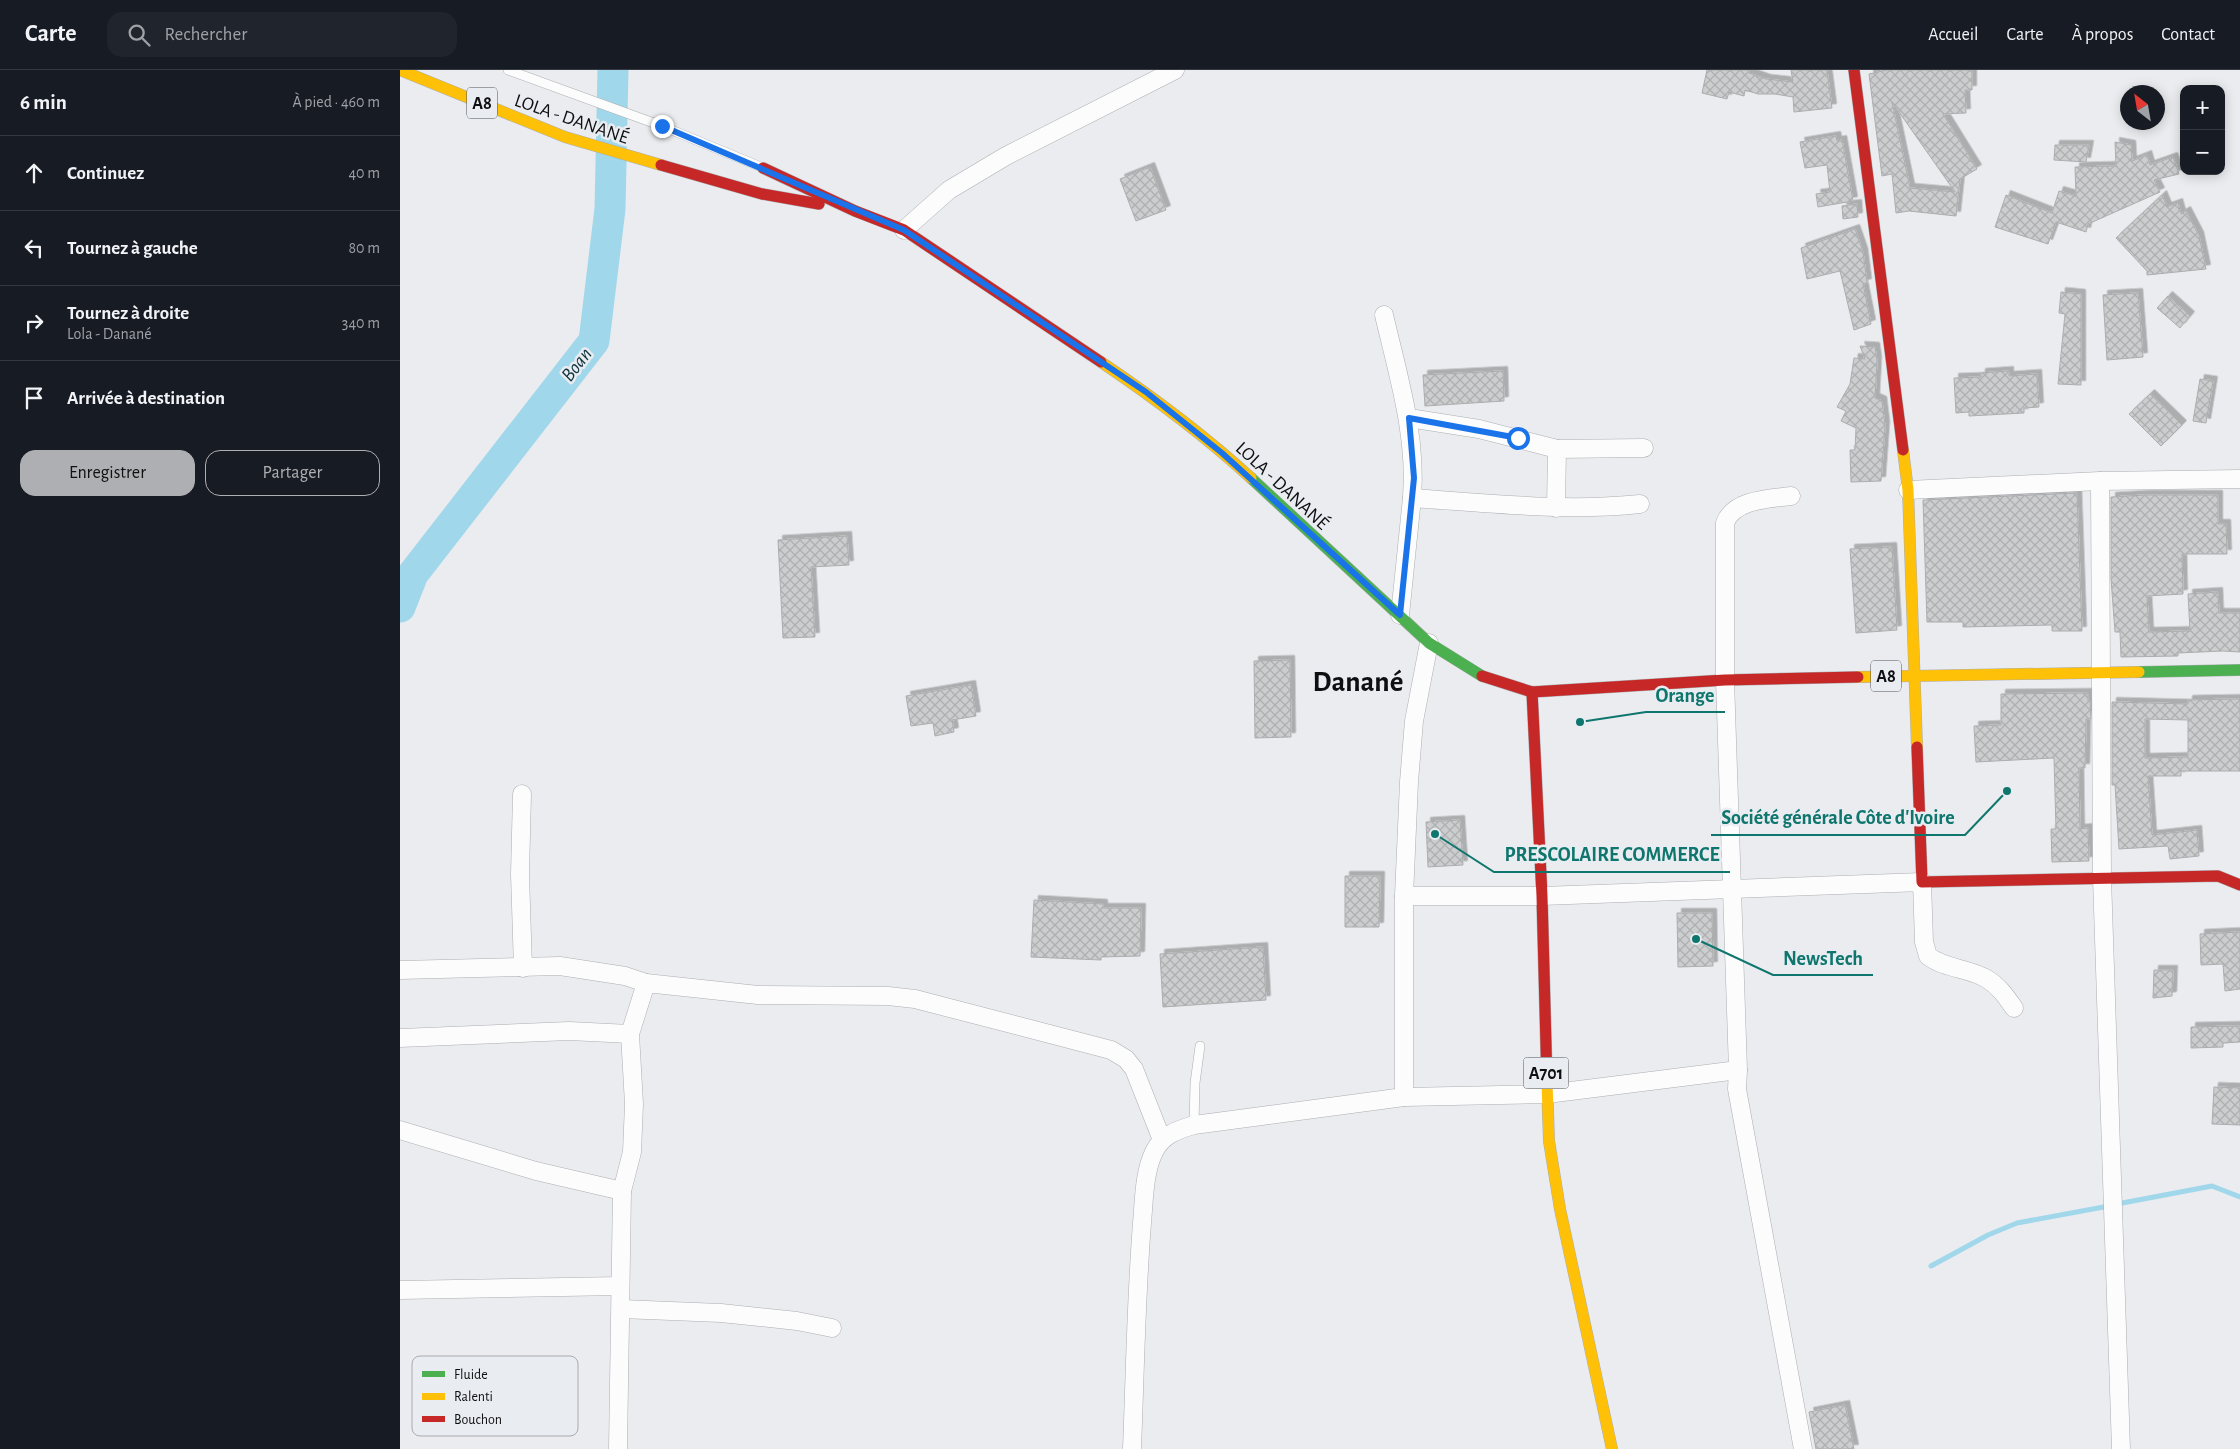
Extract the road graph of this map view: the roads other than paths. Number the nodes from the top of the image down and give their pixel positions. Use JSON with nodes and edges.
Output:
{"nodes":[{"id":1,"x":400,"y":70,"type":"edge"},
{"id":2,"x":508,"y":70,"type":"edge"},
{"id":3,"x":1175,"y":70,"type":"edge"},
{"id":4,"x":1854,"y":70,"type":"edge"},
{"id":5,"x":764,"y":168,"type":"joint"},
{"id":6,"x":854,"y":211,"type":"junction"},
{"id":7,"x":904,"y":230,"type":"junction"},
{"id":8,"x":1384,"y":315,"type":"dead end"},
{"id":9,"x":1409,"y":418,"type":"junction"},
{"id":10,"x":1644,"y":448,"type":"dead end"},
{"id":11,"x":1557,"y":449,"type":"junction"},
{"id":12,"x":2240,"y":479,"type":"edge"},
{"id":13,"x":2100,"y":481,"type":"junction"},
{"id":14,"x":1908,"y":490,"type":"junction"},
{"id":15,"x":1791,"y":496,"type":"dead end"},
{"id":16,"x":1412,"y":498,"type":"junction"},
{"id":17,"x":1640,"y":504,"type":"dead end"},
{"id":18,"x":1556,"y":508,"type":"junction"},
{"id":19,"x":1400,"y":615,"type":"junction"},
{"id":20,"x":1429,"y":643,"type":"junction"},
{"id":21,"x":2240,"y":670,"type":"edge"},
{"id":22,"x":2101,"y":675,"type":"junction"},
{"id":23,"x":1915,"y":676,"type":"junction"},
{"id":24,"x":1725,"y":680,"type":"junction"},
{"id":25,"x":1532,"y":692,"type":"junction"},
{"id":26,"x":522,"y":794,"type":"dead end"},
{"id":27,"x":2240,"y":875,"type":"edge"},
{"id":28,"x":2218,"y":876,"type":"junction"},
{"id":29,"x":2102,"y":878,"type":"junction"},
{"id":30,"x":1922,"y":882,"type":"junction"},
{"id":31,"x":2240,"y":885,"type":"edge"},
{"id":32,"x":1732,"y":889,"type":"junction"},
{"id":33,"x":1404,"y":896,"type":"junction"},
{"id":34,"x":1542,"y":896,"type":"junction"},
{"id":35,"x":523,"y":968,"type":"junction"},
{"id":36,"x":400,"y":970,"type":"edge"},
{"id":37,"x":646,"y":983,"type":"junction"},
{"id":38,"x":2014,"y":1008,"type":"dead end"},
{"id":39,"x":630,"y":1034,"type":"junction"},
{"id":40,"x":400,"y":1038,"type":"edge"},
{"id":41,"x":1200,"y":1046,"type":"dead end"},
{"id":42,"x":1738,"y":1070,"type":"junction"},
{"id":43,"x":1547,"y":1094,"type":"junction"},
{"id":44,"x":1404,"y":1097,"type":"junction"},
{"id":45,"x":1194,"y":1125,"type":"junction"},
{"id":46,"x":400,"y":1130,"type":"edge"},
{"id":47,"x":1162,"y":1140,"type":"junction"},
{"id":48,"x":622,"y":1191,"type":"junction"},
{"id":49,"x":620,"y":1286,"type":"junction"},
{"id":50,"x":400,"y":1290,"type":"edge"},
{"id":51,"x":621,"y":1309,"type":"junction"},
{"id":52,"x":832,"y":1328,"type":"dead end"},
{"id":53,"x":618,"y":1449,"type":"edge"},
{"id":54,"x":1132,"y":1449,"type":"edge"},
{"id":55,"x":1612,"y":1449,"type":"edge"},
{"id":56,"x":1804,"y":1449,"type":"edge"},
{"id":57,"x":2121,"y":1449,"type":"edge"}],
"edges":[{"from":1,"to":6,"type":"main road","name":"LOLA - DANANÉ","number":"A8"},
{"from":2,"to":5,"type":"lane","name":"LOLA - DANANÉ","number":"A8"},
{"from":3,"to":7,"type":"street"},
{"from":4,"to":14,"type":"main road"},
{"from":5,"to":6,"type":"main road","name":"LOLA - DANANÉ","number":"A8"},
{"from":6,"to":7,"type":"main road","name":"LOLA - DANANÉ","number":"A8"},
{"from":7,"to":19,"type":"main road","name":"LOLA - DANANÉ","number":"A8"},
{"from":8,"to":9,"type":"street"},
{"from":9,"to":11,"type":"street"},
{"from":9,"to":16,"type":"street"},
{"from":10,"to":11,"type":"street"},
{"from":11,"to":18,"type":"street"},
{"from":12,"to":13,"type":"street"},
{"from":13,"to":14,"type":"street"},
{"from":13,"to":22,"type":"street"},
{"from":14,"to":23,"type":"main road"},
{"from":15,"to":24,"type":"street"},
{"from":16,"to":18,"type":"street"},
{"from":16,"to":19,"type":"street"},
{"from":17,"to":18,"type":"street"},
{"from":19,"to":20,"type":"main road","name":"LOLA - DANANÉ","number":"A8"},
{"from":20,"to":25,"type":"main road","name":"LOLA - DANANÉ","number":"A8"},
{"from":20,"to":33,"type":"street"},
{"from":21,"to":22,"type":"main road","number":"A8"},
{"from":22,"to":23,"type":"main road","number":"A8"},
{"from":22,"to":29,"type":"street"},
{"from":23,"to":24,"type":"main road","number":"A8"},
{"from":23,"to":30,"type":"main road"},
{"from":24,"to":25,"type":"main road","number":"A8"},
{"from":24,"to":32,"type":"street"},
{"from":25,"to":34,"type":"main road","number":"A701"},
{"from":26,"to":35,"type":"street"},
{"from":27,"to":28,"type":"street"},
{"from":28,"to":29,"type":"main road"},
{"from":28,"to":31,"type":"main road"},
{"from":29,"to":30,"type":"main road"},
{"from":29,"to":57,"type":"street"},
{"from":30,"to":32,"type":"street"},
{"from":30,"to":38,"type":"street"},
{"from":32,"to":34,"type":"street"},
{"from":32,"to":42,"type":"street"},
{"from":33,"to":34,"type":"street"},
{"from":33,"to":44,"type":"street"},
{"from":34,"to":43,"type":"main road","number":"A701"},
{"from":35,"to":36,"type":"street"},
{"from":35,"to":37,"type":"street"},
{"from":37,"to":39,"type":"street"},
{"from":37,"to":47,"type":"street"},
{"from":39,"to":40,"type":"street"},
{"from":39,"to":48,"type":"street"},
{"from":41,"to":45,"type":"lane"},
{"from":42,"to":43,"type":"street"},
{"from":42,"to":56,"type":"street"},
{"from":43,"to":44,"type":"street"},
{"from":43,"to":55,"type":"main road","number":"A701"},
{"from":44,"to":45,"type":"street"},
{"from":45,"to":47,"type":"street"},
{"from":46,"to":48,"type":"street"},
{"from":47,"to":54,"type":"street"},
{"from":48,"to":49,"type":"street"},
{"from":49,"to":50,"type":"street"},
{"from":49,"to":51,"type":"street"},
{"from":51,"to":52,"type":"street"},
{"from":51,"to":53,"type":"street"}]}
